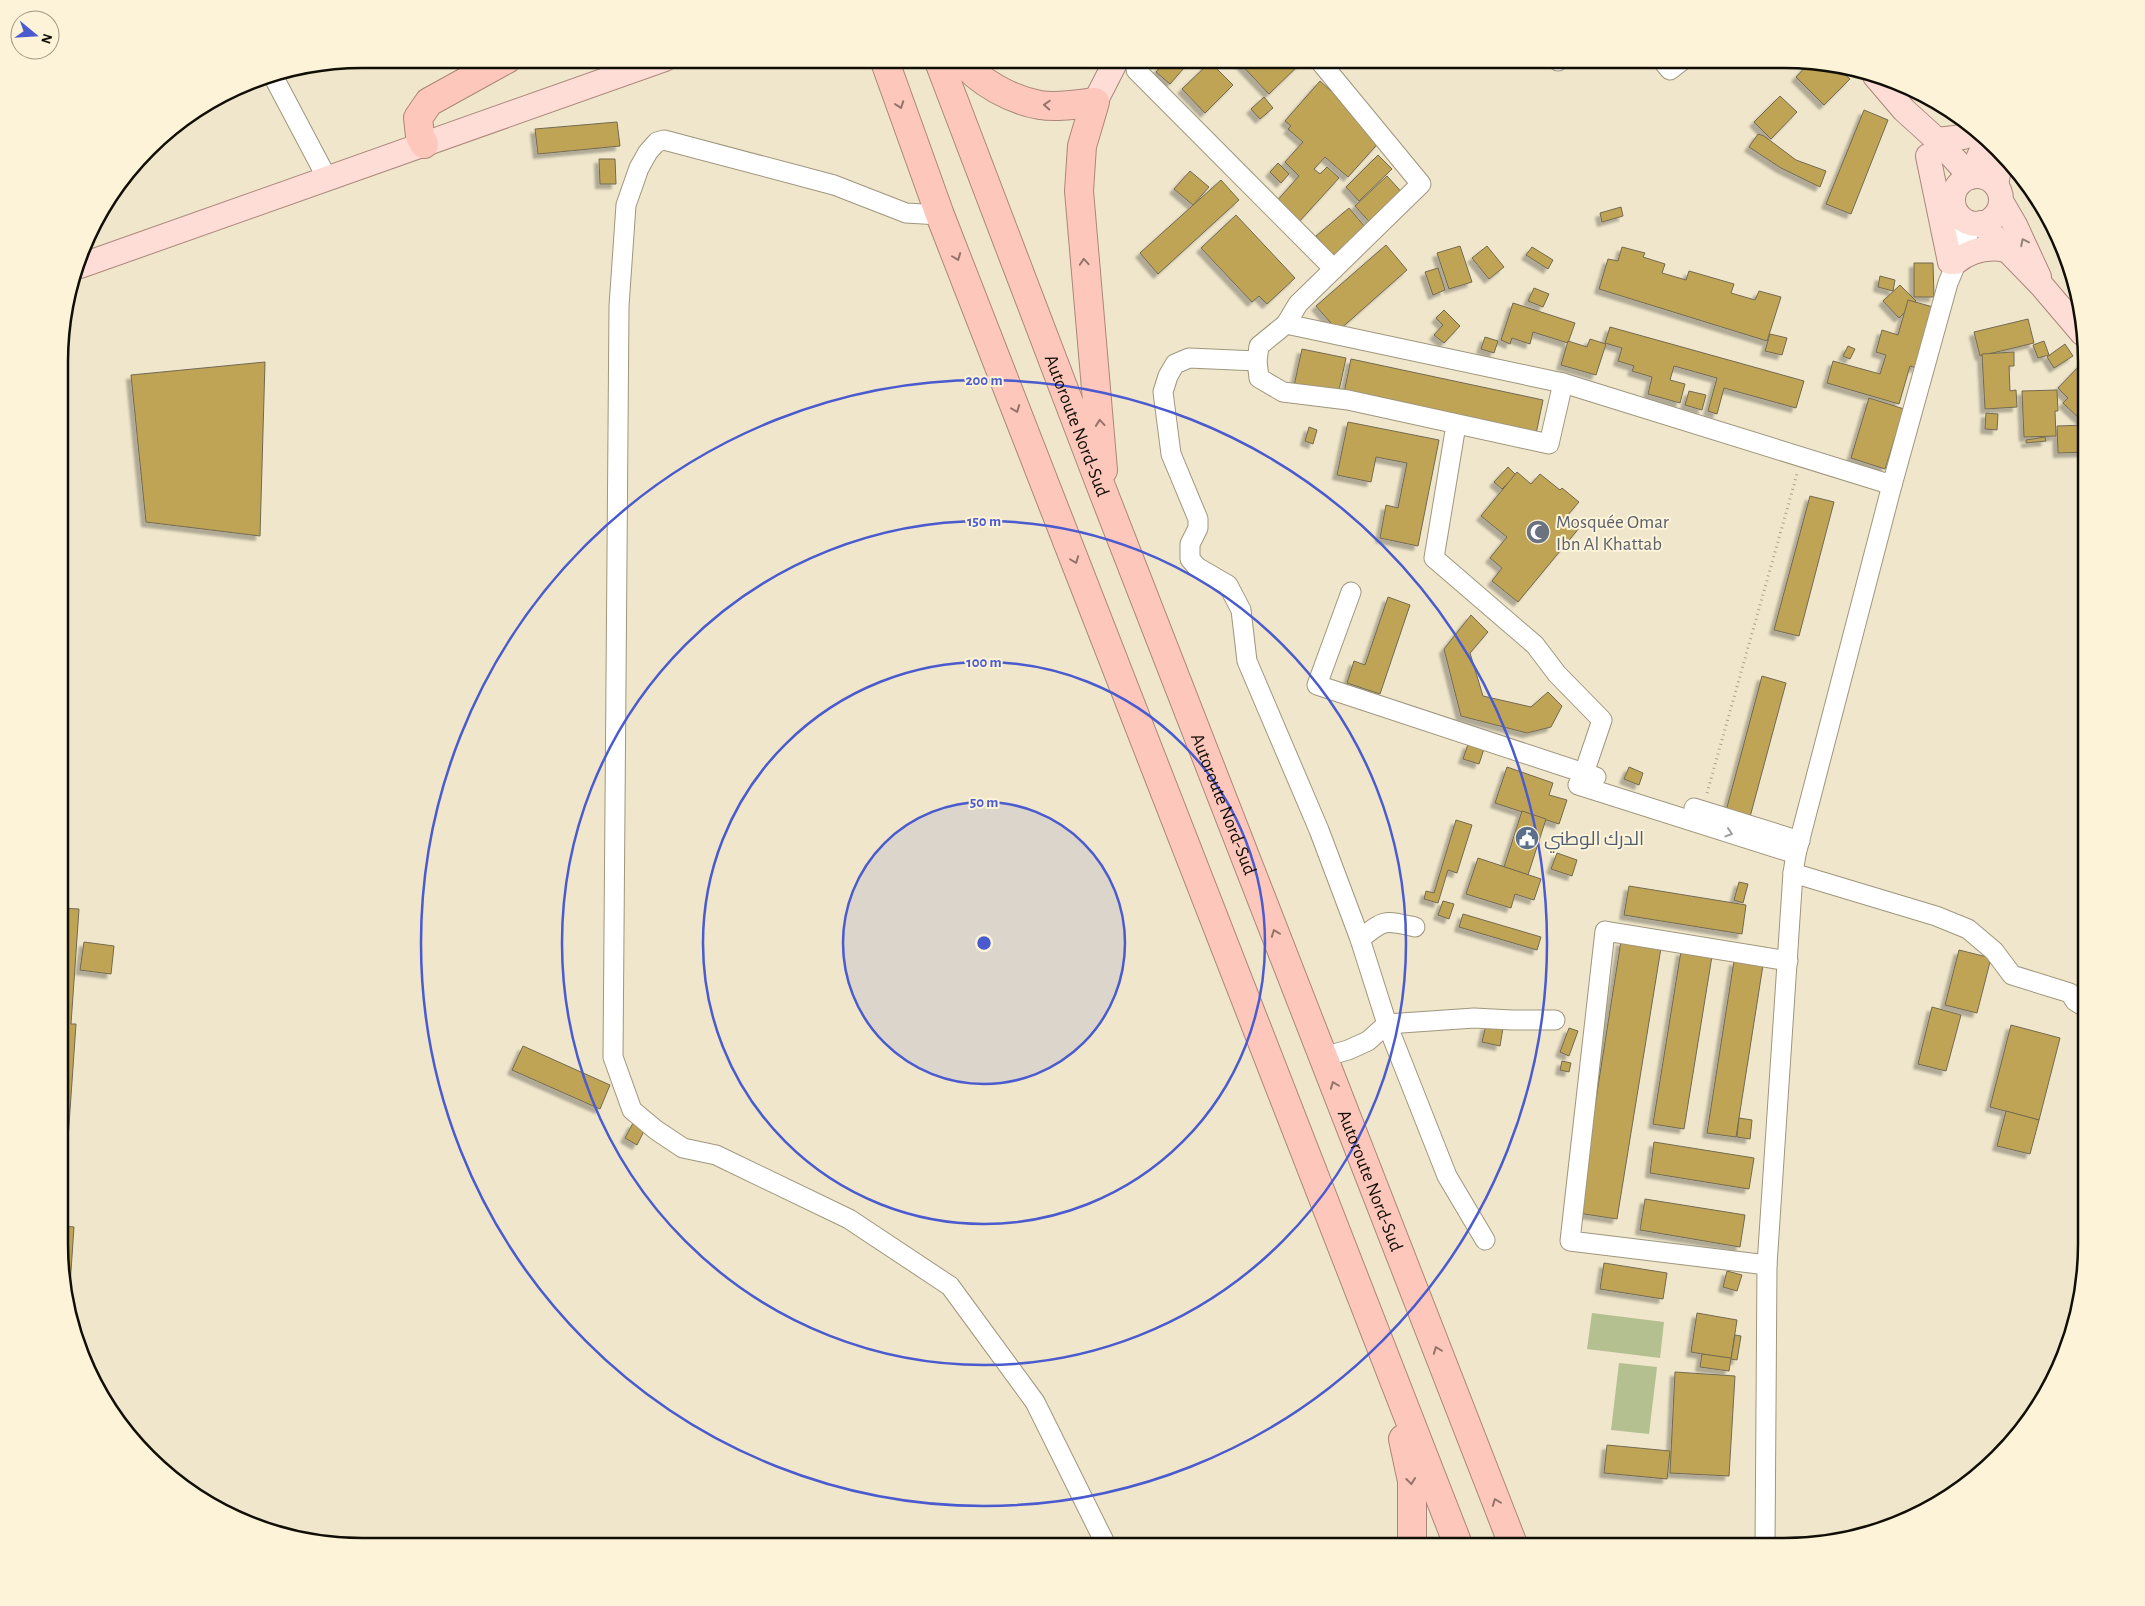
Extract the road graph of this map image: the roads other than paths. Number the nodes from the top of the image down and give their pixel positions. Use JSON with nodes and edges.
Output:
{"nodes":[{"id":1,"x":490,"y":68,"type":"edge"},
{"id":2,"x":639,"y":68,"type":"edge"},
{"id":3,"x":887,"y":68,"type":"edge"},
{"id":4,"x":941,"y":68,"type":"edge"},
{"id":5,"x":970,"y":68,"type":"edge"},
{"id":6,"x":1124,"y":68,"type":"edge"},
{"id":7,"x":1135,"y":68,"type":"edge"},
{"id":8,"x":1325,"y":68,"type":"edge"},
{"id":9,"x":276,"y":81,"type":"edge"},
{"id":10,"x":1881,"y":84,"type":"edge"},
{"id":11,"x":1095,"y":102,"type":"junction"},
{"id":12,"x":1970,"y":135,"type":"edge"},
{"id":13,"x":424,"y":144,"type":"junction"},
{"id":14,"x":1984,"y":147,"type":"edge"},
{"id":15,"x":1932,"y":148,"type":"junction"},
{"id":16,"x":1999,"y":162,"type":"edge"},
{"id":17,"x":328,"y":180,"type":"junction"},
{"id":18,"x":1985,"y":185,"type":"junction"},
{"id":19,"x":1966,"y":214,"type":"junction"},
{"id":20,"x":940,"y":215,"type":"junction"},
{"id":21,"x":2006,"y":250,"type":"junction"},
{"id":22,"x":84,"y":265,"type":"edge"},
{"id":23,"x":1334,"y":269,"type":"junction"},
{"id":24,"x":1951,"y":269,"type":"junction"},
{"id":25,"x":2042,"y":286,"type":"junction"},
{"id":26,"x":1286,"y":324,"type":"junction"},
{"id":27,"x":2075,"y":325,"type":"edge"},
{"id":28,"x":1257,"y":361,"type":"junction"},
{"id":29,"x":1563,"y":382,"type":"junction"},
{"id":30,"x":1456,"y":425,"type":"junction"},
{"id":31,"x":1892,"y":485,"type":"junction"},
{"id":32,"x":1102,"y":490,"type":"junction"},
{"id":33,"x":1352,"y":592,"type":"dead end"},
{"id":34,"x":1584,"y":773,"type":"junction"},
{"id":35,"x":1798,"y":848,"type":"junction"},
{"id":36,"x":1793,"y":873,"type":"junction"},
{"id":37,"x":1415,"y":927,"type":"dead end"},
{"id":38,"x":1360,"y":939,"type":"junction"},
{"id":39,"x":1788,"y":961,"type":"junction"},
{"id":40,"x":2078,"y":1002,"type":"edge"},
{"id":41,"x":1555,"y":1020,"type":"dead end"},
{"id":42,"x":1387,"y":1024,"type":"junction"},
{"id":43,"x":1323,"y":1057,"type":"junction"},
{"id":44,"x":1485,"y":1240,"type":"dead end"},
{"id":45,"x":1767,"y":1265,"type":"junction"},
{"id":46,"x":1387,"y":1364,"type":"junction"},
{"id":47,"x":1103,"y":1538,"type":"edge"},
{"id":48,"x":1412,"y":1538,"type":"edge"},
{"id":49,"x":1455,"y":1538,"type":"edge"},
{"id":50,"x":1510,"y":1538,"type":"edge"},
{"id":51,"x":1764,"y":1538,"type":"edge"}],
"edges":[{"from":1,"to":13,"type":"highway"},
{"from":2,"to":13,"type":"main road"},
{"from":3,"to":20,"type":"highway","one_way":true},
{"from":4,"to":32,"type":"highway","name":"Autoroute Nord-Sud"},
{"from":11,"to":5,"type":"highway","one_way":true},
{"from":6,"to":11,"type":"main road"},
{"from":7,"to":23,"type":"street"},
{"from":8,"to":23,"type":"street"},
{"from":9,"to":17,"type":"street"},
{"from":10,"to":15,"type":"main road"},
{"from":32,"to":11,"type":"highway","one_way":true},
{"from":12,"to":15,"type":"main road"},
{"from":13,"to":17,"type":"main road"},
{"from":14,"to":18,"type":"main road"},
{"from":15,"to":18,"type":"main road"},
{"from":15,"to":19,"type":"main road"},
{"from":15,"to":24,"type":"main road"},
{"from":16,"to":18,"type":"main road"},
{"from":17,"to":22,"type":"main road"},
{"from":18,"to":19,"type":"main road"},
{"from":18,"to":19,"type":"main road"},
{"from":25,"to":18,"type":"main road","one_way":true},
{"from":19,"to":21,"type":"main road"},
{"from":19,"to":24,"type":"street"},
{"from":20,"to":46,"type":"highway","one_way":true},
{"from":20,"to":47,"type":"street"},
{"from":21,"to":24,"type":"main road"},
{"from":21,"to":25,"type":"main road"},
{"from":23,"to":26,"type":"street"},
{"from":24,"to":31,"type":"street"},
{"from":25,"to":27,"type":"main road"},
{"from":26,"to":28,"type":"street"},
{"from":26,"to":29,"type":"street"},
{"from":28,"to":30,"type":"street"},
{"from":28,"to":38,"type":"street"},
{"from":29,"to":30,"type":"street"},
{"from":29,"to":31,"type":"street"},
{"from":30,"to":34,"type":"street"},
{"from":31,"to":35,"type":"street"},
{"from":43,"to":32,"type":"highway","name":"Autoroute Nord-Sud","one_way":true},
{"from":33,"to":34,"type":"street"},
{"from":34,"to":35,"type":"street"},
{"from":34,"to":35,"type":"street","one_way":true},
{"from":35,"to":36,"type":"street"},
{"from":36,"to":39,"type":"street"},
{"from":36,"to":40,"type":"street"},
{"from":37,"to":38,"type":"street"},
{"from":38,"to":42,"type":"street"},
{"from":39,"to":45,"type":"street"},
{"from":39,"to":45,"type":"street"},
{"from":41,"to":42,"type":"street"},
{"from":42,"to":43,"type":"street"},
{"from":42,"to":44,"type":"street"},
{"from":50,"to":43,"type":"highway","name":"Autoroute Nord-Sud","one_way":true},
{"from":45,"to":51,"type":"street"},
{"from":46,"to":48,"type":"highway","one_way":true},
{"from":46,"to":49,"type":"highway"}]}
